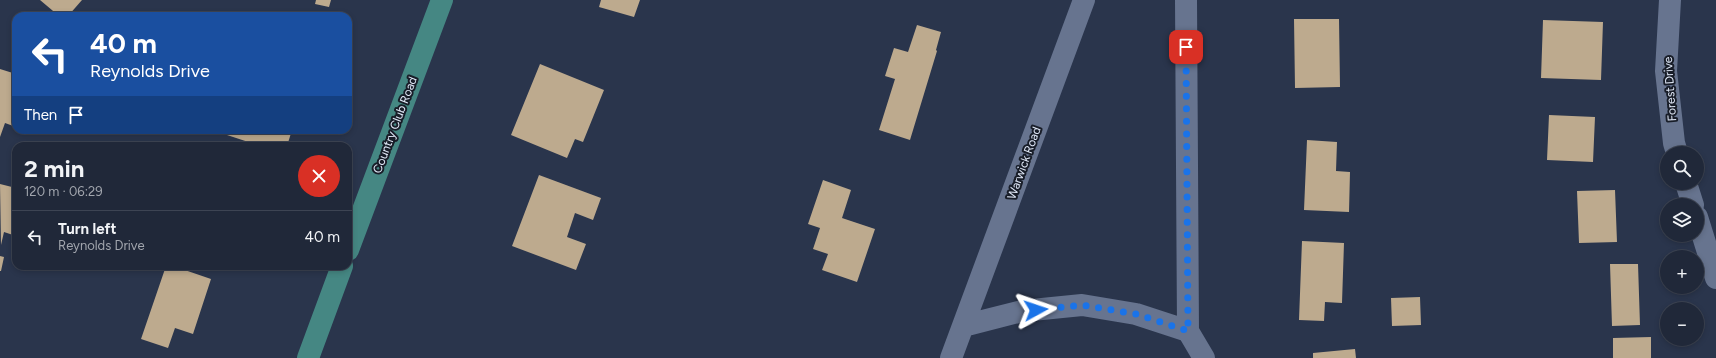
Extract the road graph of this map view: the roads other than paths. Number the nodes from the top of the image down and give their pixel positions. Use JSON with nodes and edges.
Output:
{"nodes":[{"id":1,"x":442,"y":0,"type":"edge"},
{"id":2,"x":1084,"y":0,"type":"edge"},
{"id":3,"x":1186,"y":0,"type":"edge"},
{"id":4,"x":1670,"y":0,"type":"edge"},
{"id":5,"x":1675,"y":146,"type":"edge"},
{"id":6,"x":352,"y":239,"type":"edge"},
{"id":7,"x":1704,"y":239,"type":"edge"},
{"id":8,"x":341,"y":270,"type":"edge"},
{"id":9,"x":1716,"y":278,"type":"edge"},
{"id":10,"x":963,"y":326,"type":"junction"},
{"id":11,"x":1188,"y":331,"type":"junction"},
{"id":12,"x":308,"y":358,"type":"edge"},
{"id":13,"x":951,"y":358,"type":"edge"},
{"id":14,"x":1204,"y":358,"type":"edge"}],
"edges":[{"from":1,"to":6,"type":"main road","name":"Country Club Road"},
{"from":2,"to":10,"type":"street","name":"Warwick Road"},
{"from":3,"to":11,"type":"street"},
{"from":4,"to":5,"type":"street","name":"Forest Drive"},
{"from":7,"to":9,"type":"street"},
{"from":8,"to":12,"type":"main road"},
{"from":10,"to":11,"type":"street"},
{"from":10,"to":13,"type":"street","name":"Warwick Road"},
{"from":11,"to":14,"type":"street"}]}
